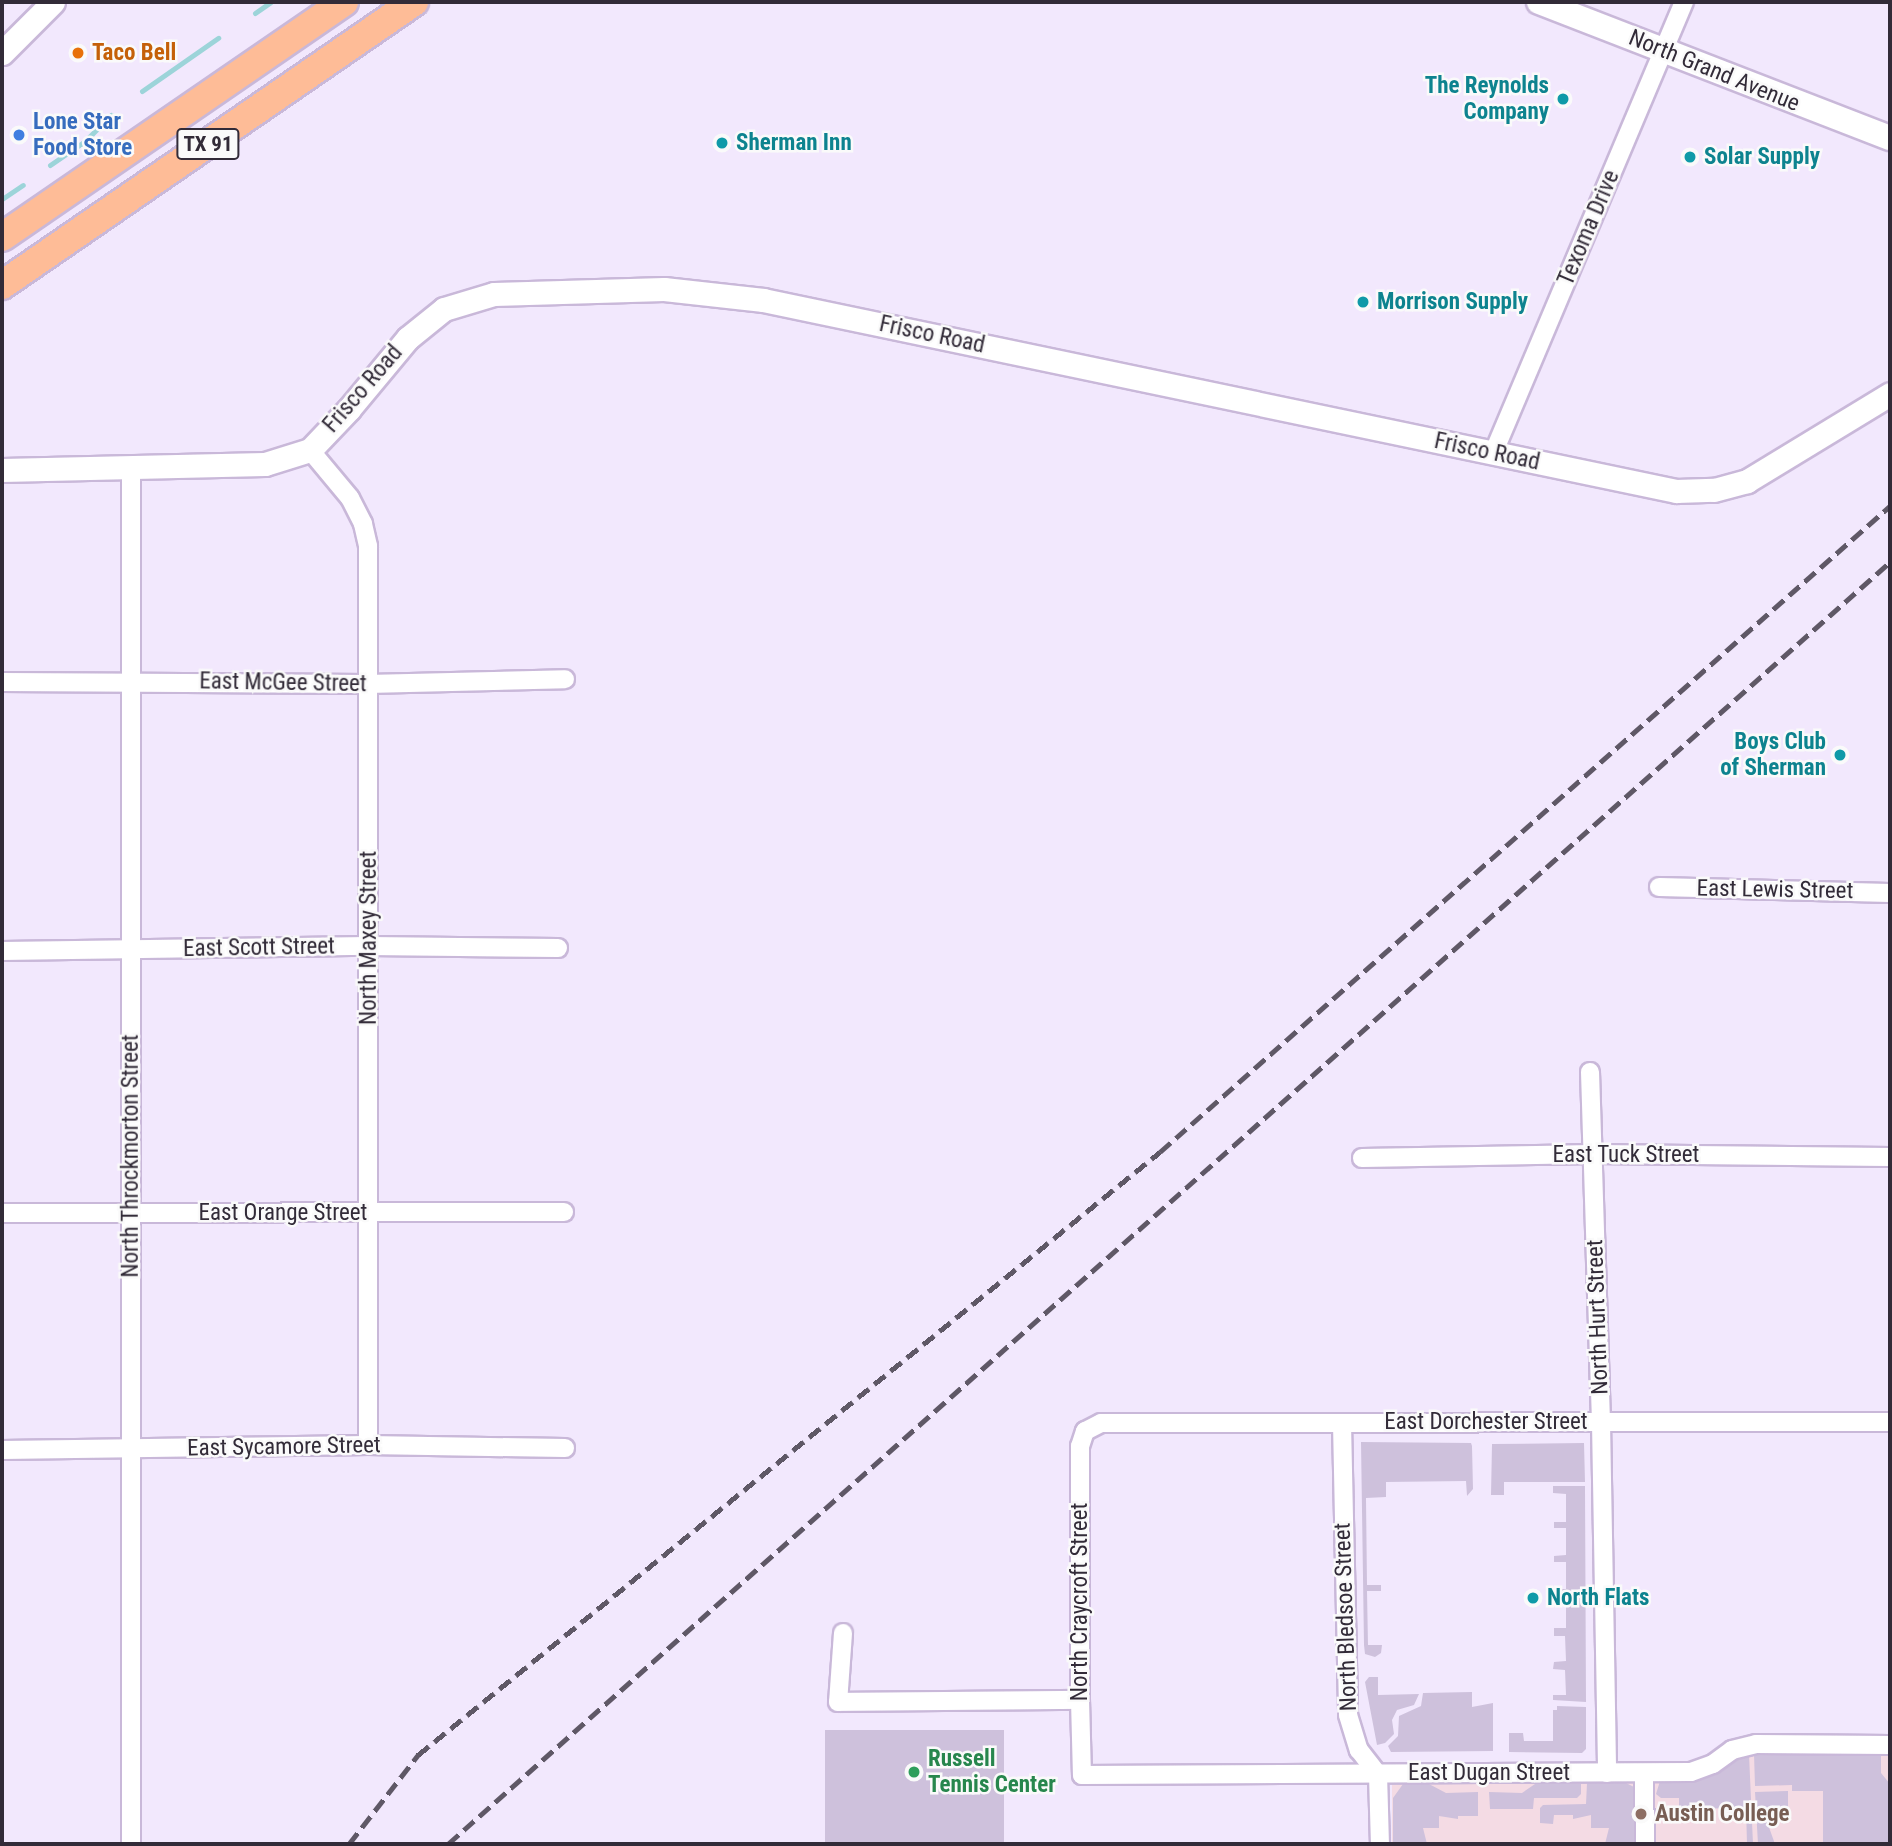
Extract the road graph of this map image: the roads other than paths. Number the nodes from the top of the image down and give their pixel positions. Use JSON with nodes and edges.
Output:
{"nodes":[{"id":1,"x":53,"y":2,"type":"edge"},
{"id":2,"x":344,"y":2,"type":"edge"},
{"id":3,"x":414,"y":2,"type":"edge"},
{"id":4,"x":1539,"y":2,"type":"edge"},
{"id":5,"x":1684,"y":2,"type":"edge"},
{"id":6,"x":1665,"y":51,"type":"junction"},
{"id":7,"x":2,"y":52,"type":"edge"},
{"id":8,"x":1890,"y":138,"type":"edge"},
{"id":9,"x":2,"y":237,"type":"edge"},
{"id":10,"x":2,"y":285,"type":"edge"},
{"id":11,"x":1890,"y":394,"type":"edge"},
{"id":12,"x":310,"y":450,"type":"junction"},
{"id":13,"x":1493,"y":454,"type":"junction"},
{"id":14,"x":131,"y":467,"type":"junction"},
{"id":15,"x":2,"y":470,"type":"edge"},
{"id":16,"x":565,"y":679,"type":"dead end"},
{"id":17,"x":130,"y":681,"type":"junction"},
{"id":18,"x":2,"y":682,"type":"edge"},
{"id":19,"x":367,"y":684,"type":"junction"},
{"id":20,"x":1659,"y":887,"type":"dead end"},
{"id":21,"x":1890,"y":893,"type":"edge"},
{"id":22,"x":369,"y":946,"type":"junction"},
{"id":23,"x":558,"y":947,"type":"dead end"},
{"id":24,"x":132,"y":950,"type":"junction"},
{"id":25,"x":2,"y":951,"type":"edge"},
{"id":26,"x":1590,"y":1072,"type":"dead end"},
{"id":27,"x":1594,"y":1154,"type":"junction"},
{"id":28,"x":1890,"y":1157,"type":"edge"},
{"id":29,"x":1362,"y":1158,"type":"dead end"},
{"id":30,"x":564,"y":1212,"type":"dead end"},
{"id":31,"x":2,"y":1213,"type":"edge"},
{"id":32,"x":130,"y":1213,"type":"junction"},
{"id":33,"x":368,"y":1213,"type":"junction"},
{"id":34,"x":1601,"y":1422,"type":"junction"},
{"id":35,"x":1890,"y":1422,"type":"edge"},
{"id":36,"x":1342,"y":1423,"type":"junction"},
{"id":37,"x":1084,"y":1430,"type":"joint"},
{"id":38,"x":368,"y":1445,"type":"junction"},
{"id":39,"x":130,"y":1448,"type":"junction"},
{"id":40,"x":565,"y":1448,"type":"dead end"},
{"id":41,"x":2,"y":1450,"type":"edge"},
{"id":42,"x":843,"y":1633,"type":"dead end"},
{"id":43,"x":1080,"y":1700,"type":"junction"},
{"id":44,"x":1890,"y":1745,"type":"edge"},
{"id":45,"x":1607,"y":1773,"type":"junction"},
{"id":46,"x":1644,"y":1773,"type":"junction"},
{"id":47,"x":1378,"y":1774,"type":"junction"},
{"id":48,"x":1082,"y":1775,"type":"joint"},
{"id":49,"x":131,"y":1844,"type":"edge"},
{"id":50,"x":1380,"y":1844,"type":"edge"},
{"id":51,"x":1645,"y":1844,"type":"edge"}],
"edges":[{"from":1,"to":7,"type":"street"},
{"from":2,"to":9,"type":"main road","number":"TX 91"},
{"from":3,"to":10,"type":"main road","number":"TX 91"},
{"from":4,"to":6,"type":"main road","name":"North Grand Avenue"},
{"from":5,"to":6,"type":"street","name":"Texoma Drive"},
{"from":6,"to":8,"type":"main road","name":"North Grand Avenue"},
{"from":6,"to":13,"type":"street","name":"Texoma Drive"},
{"from":11,"to":13,"type":"street","name":"Frisco Road"},
{"from":12,"to":13,"type":"street","name":"Frisco Road"},
{"from":12,"to":14,"type":"street","name":"Frisco Road"},
{"from":12,"to":19,"type":"street","name":"North Maxey Street"},
{"from":14,"to":15,"type":"street","name":"Frisco Road"},
{"from":14,"to":17,"type":"street","name":"North Throckmorton Street"},
{"from":16,"to":19,"type":"street","name":"East McGee Street"},
{"from":17,"to":18,"type":"street","name":"East McGee Street"},
{"from":17,"to":19,"type":"street","name":"East McGee Street"},
{"from":17,"to":24,"type":"street","name":"North Throckmorton Street"},
{"from":19,"to":22,"type":"street","name":"North Maxey Street"},
{"from":20,"to":21,"type":"street","name":"East Lewis Street"},
{"from":22,"to":23,"type":"street","name":"East Scott Street"},
{"from":22,"to":24,"type":"street","name":"East Scott Street"},
{"from":22,"to":33,"type":"street","name":"North Maxey Street"},
{"from":24,"to":25,"type":"street","name":"East Scott Street"},
{"from":24,"to":32,"type":"street","name":"North Throckmorton Street"},
{"from":26,"to":27,"type":"street","name":"North Hurt Street"},
{"from":27,"to":28,"type":"street","name":"East Tuck Street"},
{"from":27,"to":29,"type":"street","name":"East Tuck Street"},
{"from":27,"to":34,"type":"street","name":"North Hurt Street"},
{"from":30,"to":33,"type":"street","name":"East Orange Street"},
{"from":31,"to":32,"type":"street","name":"East Orange Street"},
{"from":32,"to":33,"type":"street","name":"East Orange Street"},
{"from":32,"to":39,"type":"street","name":"North Throckmorton Street"},
{"from":33,"to":38,"type":"street","name":"North Maxey Street"},
{"from":34,"to":35,"type":"street","name":"East Dorchester Street"},
{"from":34,"to":36,"type":"street","name":"East Dorchester Street"},
{"from":34,"to":45,"type":"street","name":"North Hurt Street"},
{"from":36,"to":37,"type":"street","name":"East Dorchester Street"},
{"from":36,"to":47,"type":"street","name":"North Bledsoe Street"},
{"from":37,"to":43,"type":"street","name":"North Craycroft Street"},
{"from":38,"to":39,"type":"street","name":"East Sycamore Street"},
{"from":38,"to":40,"type":"street","name":"East Sycamore Street"},
{"from":39,"to":41,"type":"street","name":"East Sycamore Street"},
{"from":39,"to":49,"type":"street","name":"North Throckmorton Street"},
{"from":42,"to":43,"type":"street"},
{"from":43,"to":48,"type":"street","name":"North Craycroft Street"},
{"from":44,"to":46,"type":"street","name":"East Dugan Street"},
{"from":45,"to":46,"type":"street","name":"East Dugan Street"},
{"from":45,"to":47,"type":"street","name":"East Dugan Street"},
{"from":46,"to":51,"type":"street"},
{"from":47,"to":48,"type":"street","name":"East Dugan Street"},
{"from":47,"to":50,"type":"street"}]}
